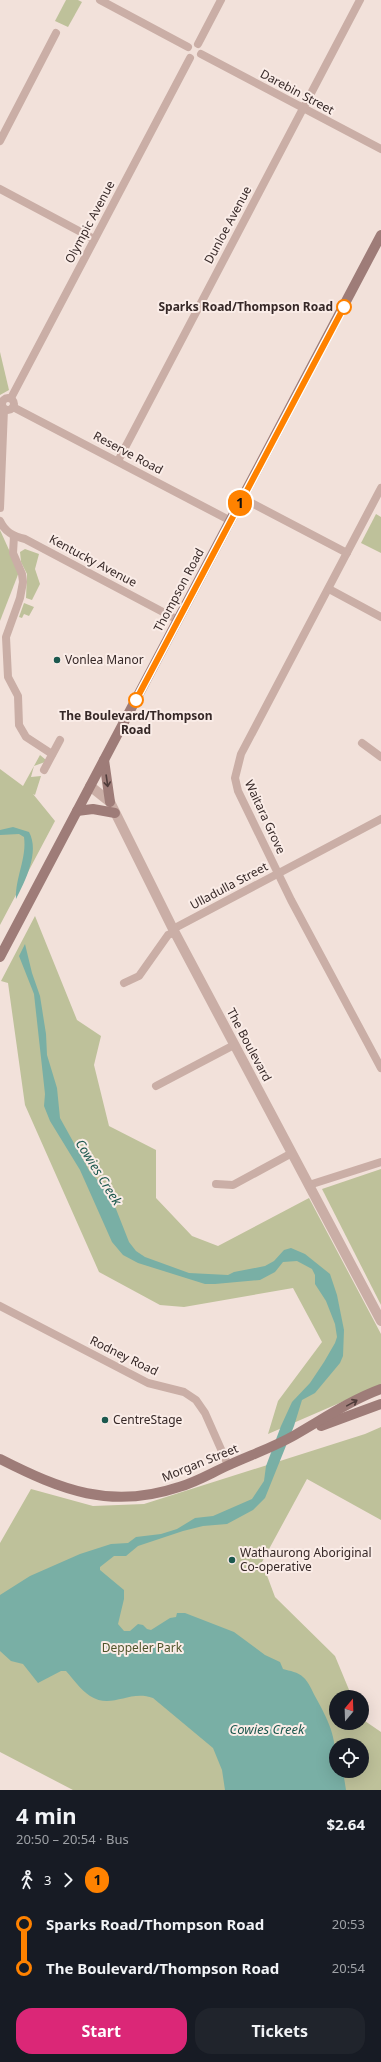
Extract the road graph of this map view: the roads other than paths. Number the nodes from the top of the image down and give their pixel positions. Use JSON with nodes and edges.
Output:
{"nodes":[{"id":1,"x":100,"y":0,"type":"edge"},
{"id":2,"x":221,"y":0,"type":"edge"},
{"id":3,"x":360,"y":0,"type":"edge"},
{"id":4,"x":56,"y":33,"type":"dead end"},
{"id":5,"x":198,"y":44,"type":"junction"},
{"id":6,"x":188,"y":47,"type":"junction"},
{"id":7,"x":202,"y":54,"type":"junction"},
{"id":8,"x":190,"y":58,"type":"junction"},
{"id":9,"x":303,"y":109,"type":"junction"},
{"id":10,"x":0,"y":141,"type":"edge"},
{"id":11,"x":381,"y":149,"type":"edge"},
{"id":12,"x":0,"y":190,"type":"edge"},
{"id":13,"x":381,"y":235,"type":"edge"},
{"id":14,"x":94,"y":239,"type":"junction"},
{"id":15,"x":11,"y":398,"type":"junction"},
{"id":16,"x":13,"y":407,"type":"junction"},
{"id":17,"x":4,"y":409,"type":"junction"},
{"id":18,"x":118,"y":461,"type":"junction"},
{"id":19,"x":381,"y":488,"type":"edge"},
{"id":20,"x":242,"y":498,"type":"junction"},
{"id":21,"x":0,"y":508,"type":"edge"},
{"id":22,"x":231,"y":521,"type":"junction"},
{"id":23,"x":0,"y":522,"type":"edge"},
{"id":24,"x":14,"y":536,"type":"junction"},
{"id":25,"x":347,"y":553,"type":"junction"},
{"id":26,"x":328,"y":589,"type":"junction"},
{"id":27,"x":381,"y":617,"type":"edge"},
{"id":28,"x":178,"y":620,"type":"junction"},
{"id":29,"x":3,"y":662,"type":"edge"},
{"id":30,"x":60,"y":740,"type":"dead end"},
{"id":31,"x":362,"y":743,"type":"dead end"},
{"id":32,"x":52,"y":754,"type":"junction"},
{"id":33,"x":381,"y":757,"type":"edge"},
{"id":34,"x":104,"y":760,"type":"junction"},
{"id":35,"x":44,"y":770,"type":"dead end"},
{"id":36,"x":90,"y":786,"type":"junction"},
{"id":37,"x":110,"y":802,"type":"junction"},
{"id":38,"x":77,"y":811,"type":"junction"},
{"id":39,"x":115,"y":813,"type":"junction"},
{"id":40,"x":381,"y":819,"type":"edge"},
{"id":41,"x":278,"y":873,"type":"junction"},
{"id":42,"x":174,"y":931,"type":"junction"},
{"id":43,"x":0,"y":957,"type":"edge"},
{"id":44,"x":124,"y":983,"type":"dead end"},
{"id":45,"x":234,"y":1045,"type":"junction"},
{"id":46,"x":381,"y":1068,"type":"edge"},
{"id":47,"x":156,"y":1086,"type":"dead end"},
{"id":48,"x":292,"y":1153,"type":"junction"},
{"id":49,"x":381,"y":1162,"type":"edge"},
{"id":50,"x":216,"y":1184,"type":"dead end"},
{"id":51,"x":309,"y":1185,"type":"junction"},
{"id":52,"x":0,"y":1306,"type":"edge"},
{"id":53,"x":381,"y":1321,"type":"edge"},
{"id":54,"x":381,"y":1390,"type":"edge"},
{"id":55,"x":381,"y":1404,"type":"edge"},
{"id":56,"x":294,"y":1436,"type":"junction"},
{"id":57,"x":0,"y":1459,"type":"edge"},
{"id":58,"x":228,"y":1465,"type":"junction"}],
"edges":[{"from":1,"to":6,"type":"street"},
{"from":2,"to":5,"type":"street"},
{"from":3,"to":9,"type":"street","name":"Dunloe Avenue"},
{"from":4,"to":10,"type":"street"},
{"from":5,"to":6,"type":"street"},
{"from":5,"to":7,"type":"street"},
{"from":6,"to":8,"type":"street"},
{"from":7,"to":8,"type":"street"},
{"from":7,"to":9,"type":"street","name":"Darebin Street"},
{"from":8,"to":14,"type":"street","name":"Olympic Avenue"},
{"from":9,"to":11,"type":"street","name":"Darebin Street"},
{"from":9,"to":18,"type":"street","name":"Dunloe Avenue"},
{"from":12,"to":14,"type":"street"},
{"from":13,"to":20,"type":"main road","name":"Thompson Road"},
{"from":14,"to":15,"type":"street","name":"Olympic Avenue"},
{"from":15,"to":16,"type":"street"},
{"from":15,"to":17,"type":"street"},
{"from":16,"to":17,"type":"street"},
{"from":16,"to":18,"type":"street","name":"Reserve Road"},
{"from":17,"to":21,"type":"street"},
{"from":18,"to":22,"type":"street","name":"Reserve Road"},
{"from":19,"to":25,"type":"street","name":"Waitara Grove"},
{"from":20,"to":22,"type":"main road","name":"Thompson Road"},
{"from":20,"to":25,"type":"street"},
{"from":22,"to":28,"type":"main road","name":"Thompson Road"},
{"from":23,"to":24,"type":"street","name":"Kentucky Avenue"},
{"from":24,"to":28,"type":"street","name":"Kentucky Avenue"},
{"from":24,"to":29,"type":"street"},
{"from":25,"to":26,"type":"street","name":"Waitara Grove"},
{"from":26,"to":27,"type":"street"},
{"from":26,"to":41,"type":"street","name":"Waitara Grove"},
{"from":28,"to":34,"type":"main road","name":"Thompson Road"},
{"from":29,"to":32,"type":"street"},
{"from":30,"to":32,"type":"street"},
{"from":31,"to":33,"type":"street"},
{"from":32,"to":35,"type":"street"},
{"from":34,"to":36,"type":"main road","name":"Thompson Road"},
{"from":34,"to":37,"type":"main road","one_way":true},
{"from":36,"to":37,"type":"street","name":"The Boulevard"},
{"from":36,"to":38,"type":"main road","name":"Thompson Road"},
{"from":37,"to":39,"type":"street","name":"The Boulevard"},
{"from":38,"to":39,"type":"main road"},
{"from":38,"to":43,"type":"main road","name":"Thompson Road"},
{"from":39,"to":42,"type":"street","name":"The Boulevard"},
{"from":40,"to":41,"type":"street","name":"Ulladulla Street"},
{"from":41,"to":42,"type":"street","name":"Ulladulla Street"},
{"from":41,"to":46,"type":"street","name":"Waitara Grove"},
{"from":42,"to":44,"type":"street","name":"Ulladulla Street"},
{"from":42,"to":45,"type":"street","name":"The Boulevard"},
{"from":45,"to":47,"type":"street"},
{"from":45,"to":48,"type":"street","name":"The Boulevard"},
{"from":48,"to":50,"type":"street"},
{"from":48,"to":51,"type":"street","name":"The Boulevard"},
{"from":49,"to":51,"type":"street"},
{"from":51,"to":53,"type":"street","name":"The Boulevard"},
{"from":52,"to":58,"type":"street","name":"Rodney Road"},
{"from":56,"to":54,"type":"main road","name":"Morgan Street","one_way":true},
{"from":55,"to":56,"type":"main road","name":"Morgan Street"},
{"from":56,"to":58,"type":"main road","name":"Morgan Street"},
{"from":57,"to":58,"type":"main road","name":"Morgan Street"}]}
